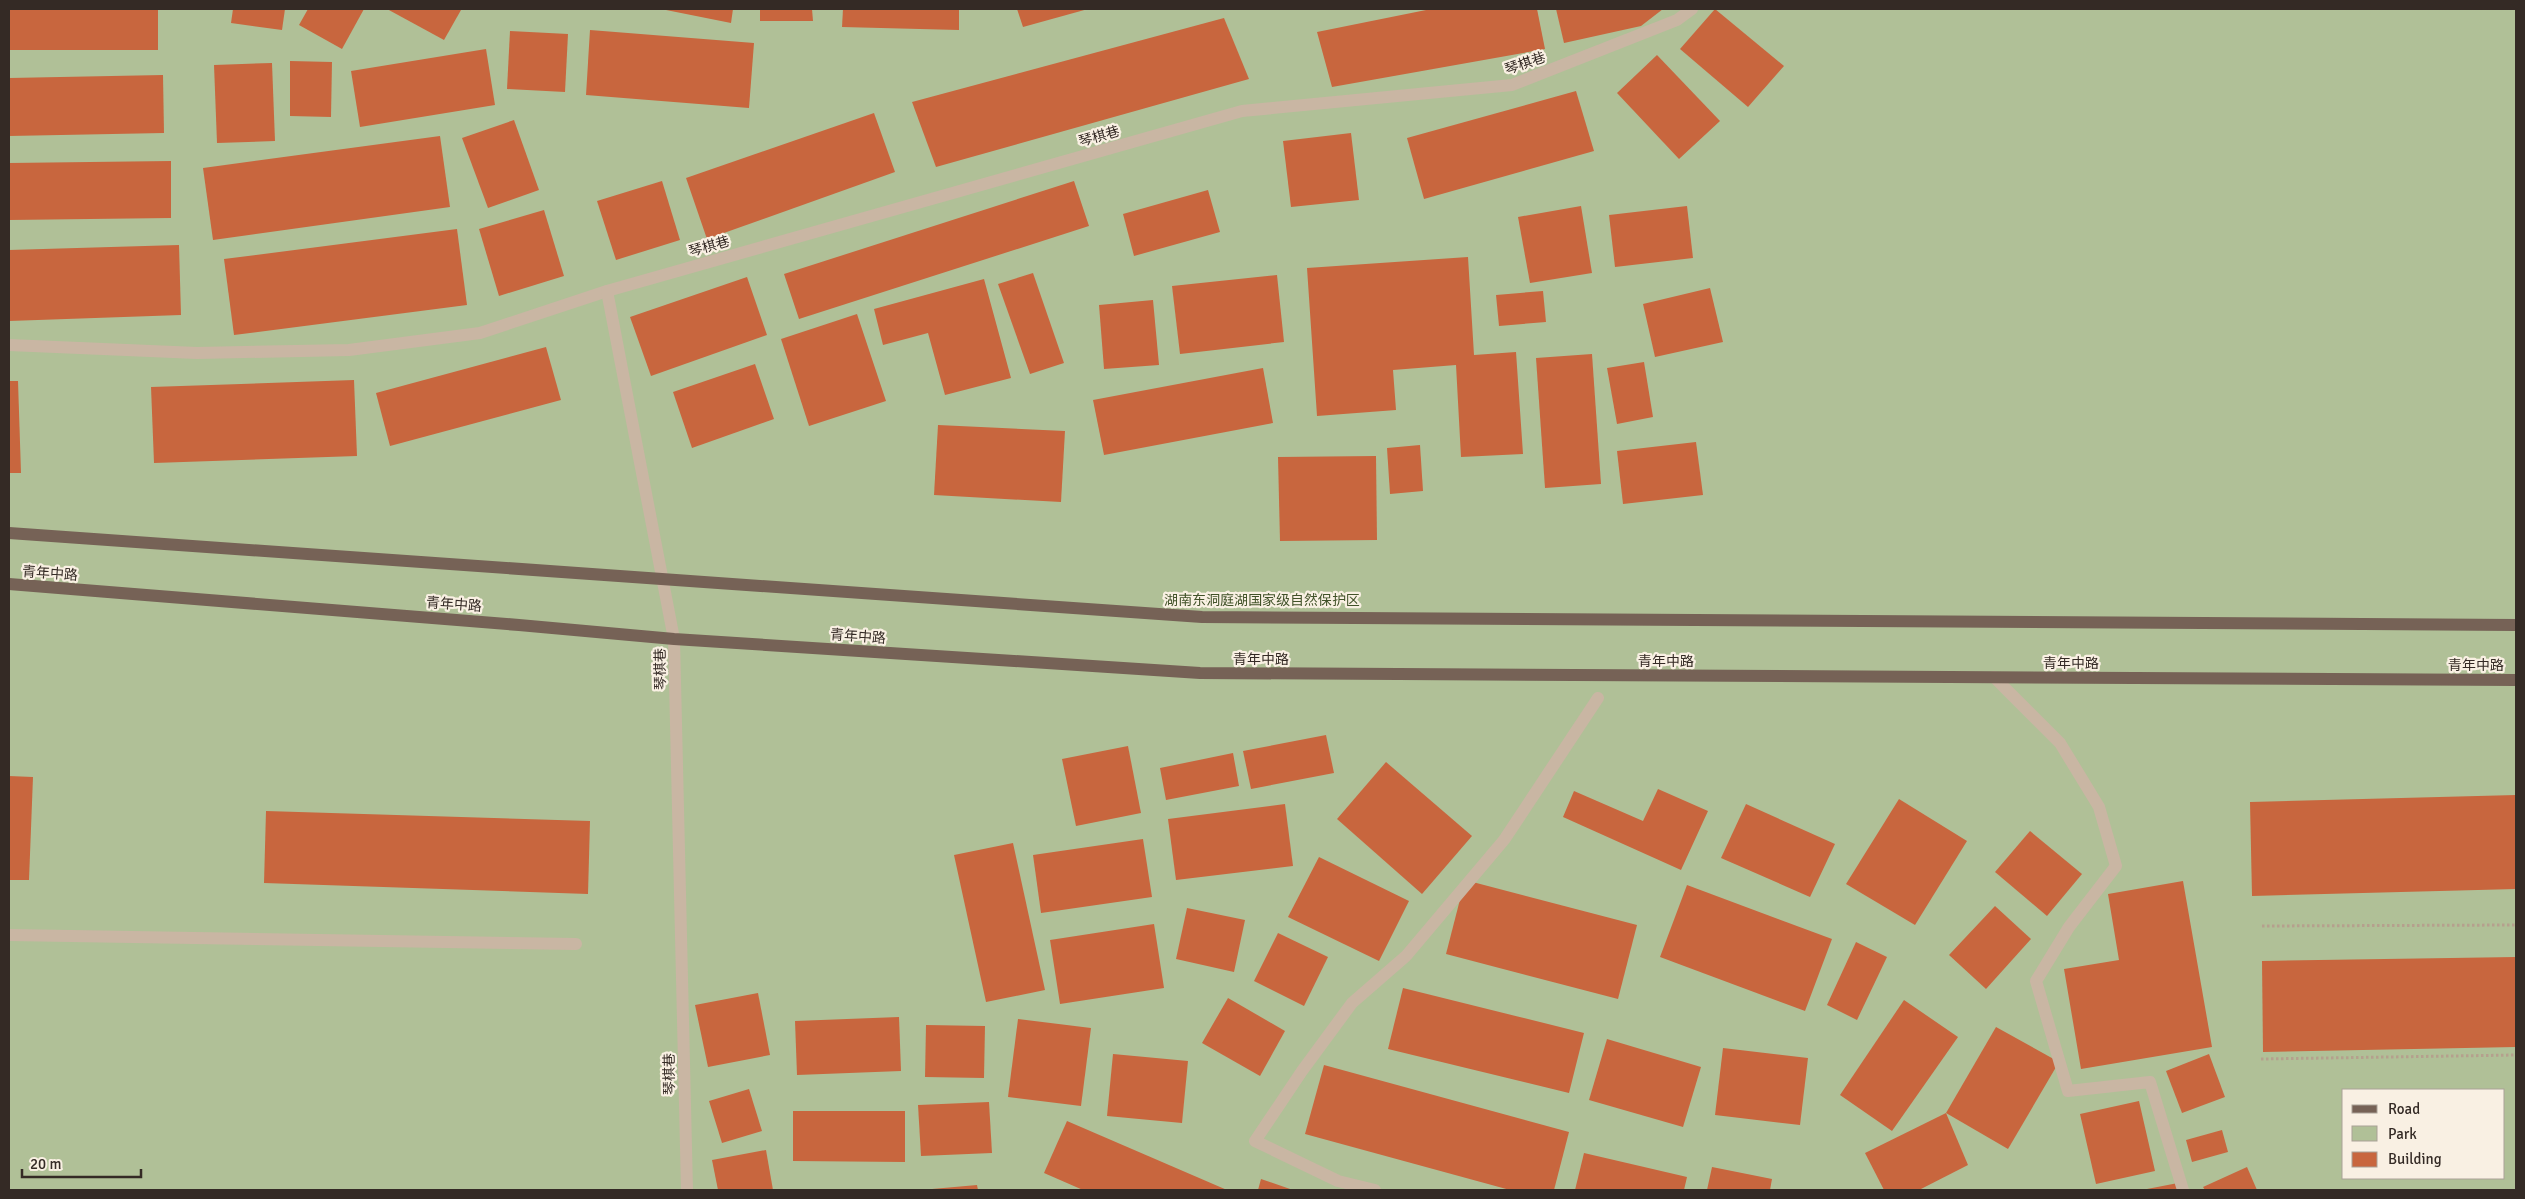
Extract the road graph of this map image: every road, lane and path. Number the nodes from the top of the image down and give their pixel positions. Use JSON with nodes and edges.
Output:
{"nodes":[{"id":1,"x":1692,"y":9,"type":"edge"},
{"id":2,"x":607,"y":291,"type":"junction"},
{"id":3,"x":9,"y":345,"type":"edge"},
{"id":4,"x":9,"y":533,"type":"edge"},
{"id":5,"x":663,"y":578,"type":"junction"},
{"id":6,"x":9,"y":584,"type":"edge"},
{"id":7,"x":2516,"y":625,"type":"edge"},
{"id":8,"x":674,"y":639,"type":"junction"},
{"id":9,"x":1994,"y":677,"type":"junction"},
{"id":10,"x":2516,"y":680,"type":"edge"},
{"id":11,"x":1598,"y":698,"type":"dead end"},
{"id":12,"x":2516,"y":925,"type":"edge"},
{"id":13,"x":2262,"y":926,"type":"dead end"},
{"id":14,"x":9,"y":935,"type":"edge"},
{"id":15,"x":576,"y":944,"type":"dead end"},
{"id":16,"x":2516,"y":1055,"type":"edge"},
{"id":17,"x":2260,"y":1060,"type":"dead end"},
{"id":18,"x":686,"y":1190,"type":"edge"},
{"id":19,"x":1375,"y":1190,"type":"edge"},
{"id":20,"x":2183,"y":1190,"type":"edge"}],
"edges":[{"from":1,"to":2,"type":"street","name":"琴棋巷"},
{"from":2,"to":3,"type":"street"},
{"from":2,"to":5,"type":"street","name":"琴棋巷"},
{"from":4,"to":5,"type":"main road"},
{"from":5,"to":7,"type":"main road"},
{"from":5,"to":8,"type":"street","name":"琴棋巷"},
{"from":6,"to":8,"type":"main road","name":"青年中路"},
{"from":8,"to":9,"type":"main road","name":"青年中路"},
{"from":8,"to":18,"type":"street","name":"琴棋巷"},
{"from":9,"to":10,"type":"main road","name":"青年中路"},
{"from":9,"to":20,"type":"street"},
{"from":11,"to":19,"type":"street"},
{"from":12,"to":13,"type":"path"},
{"from":14,"to":15,"type":"street"},
{"from":16,"to":17,"type":"path"}]}
